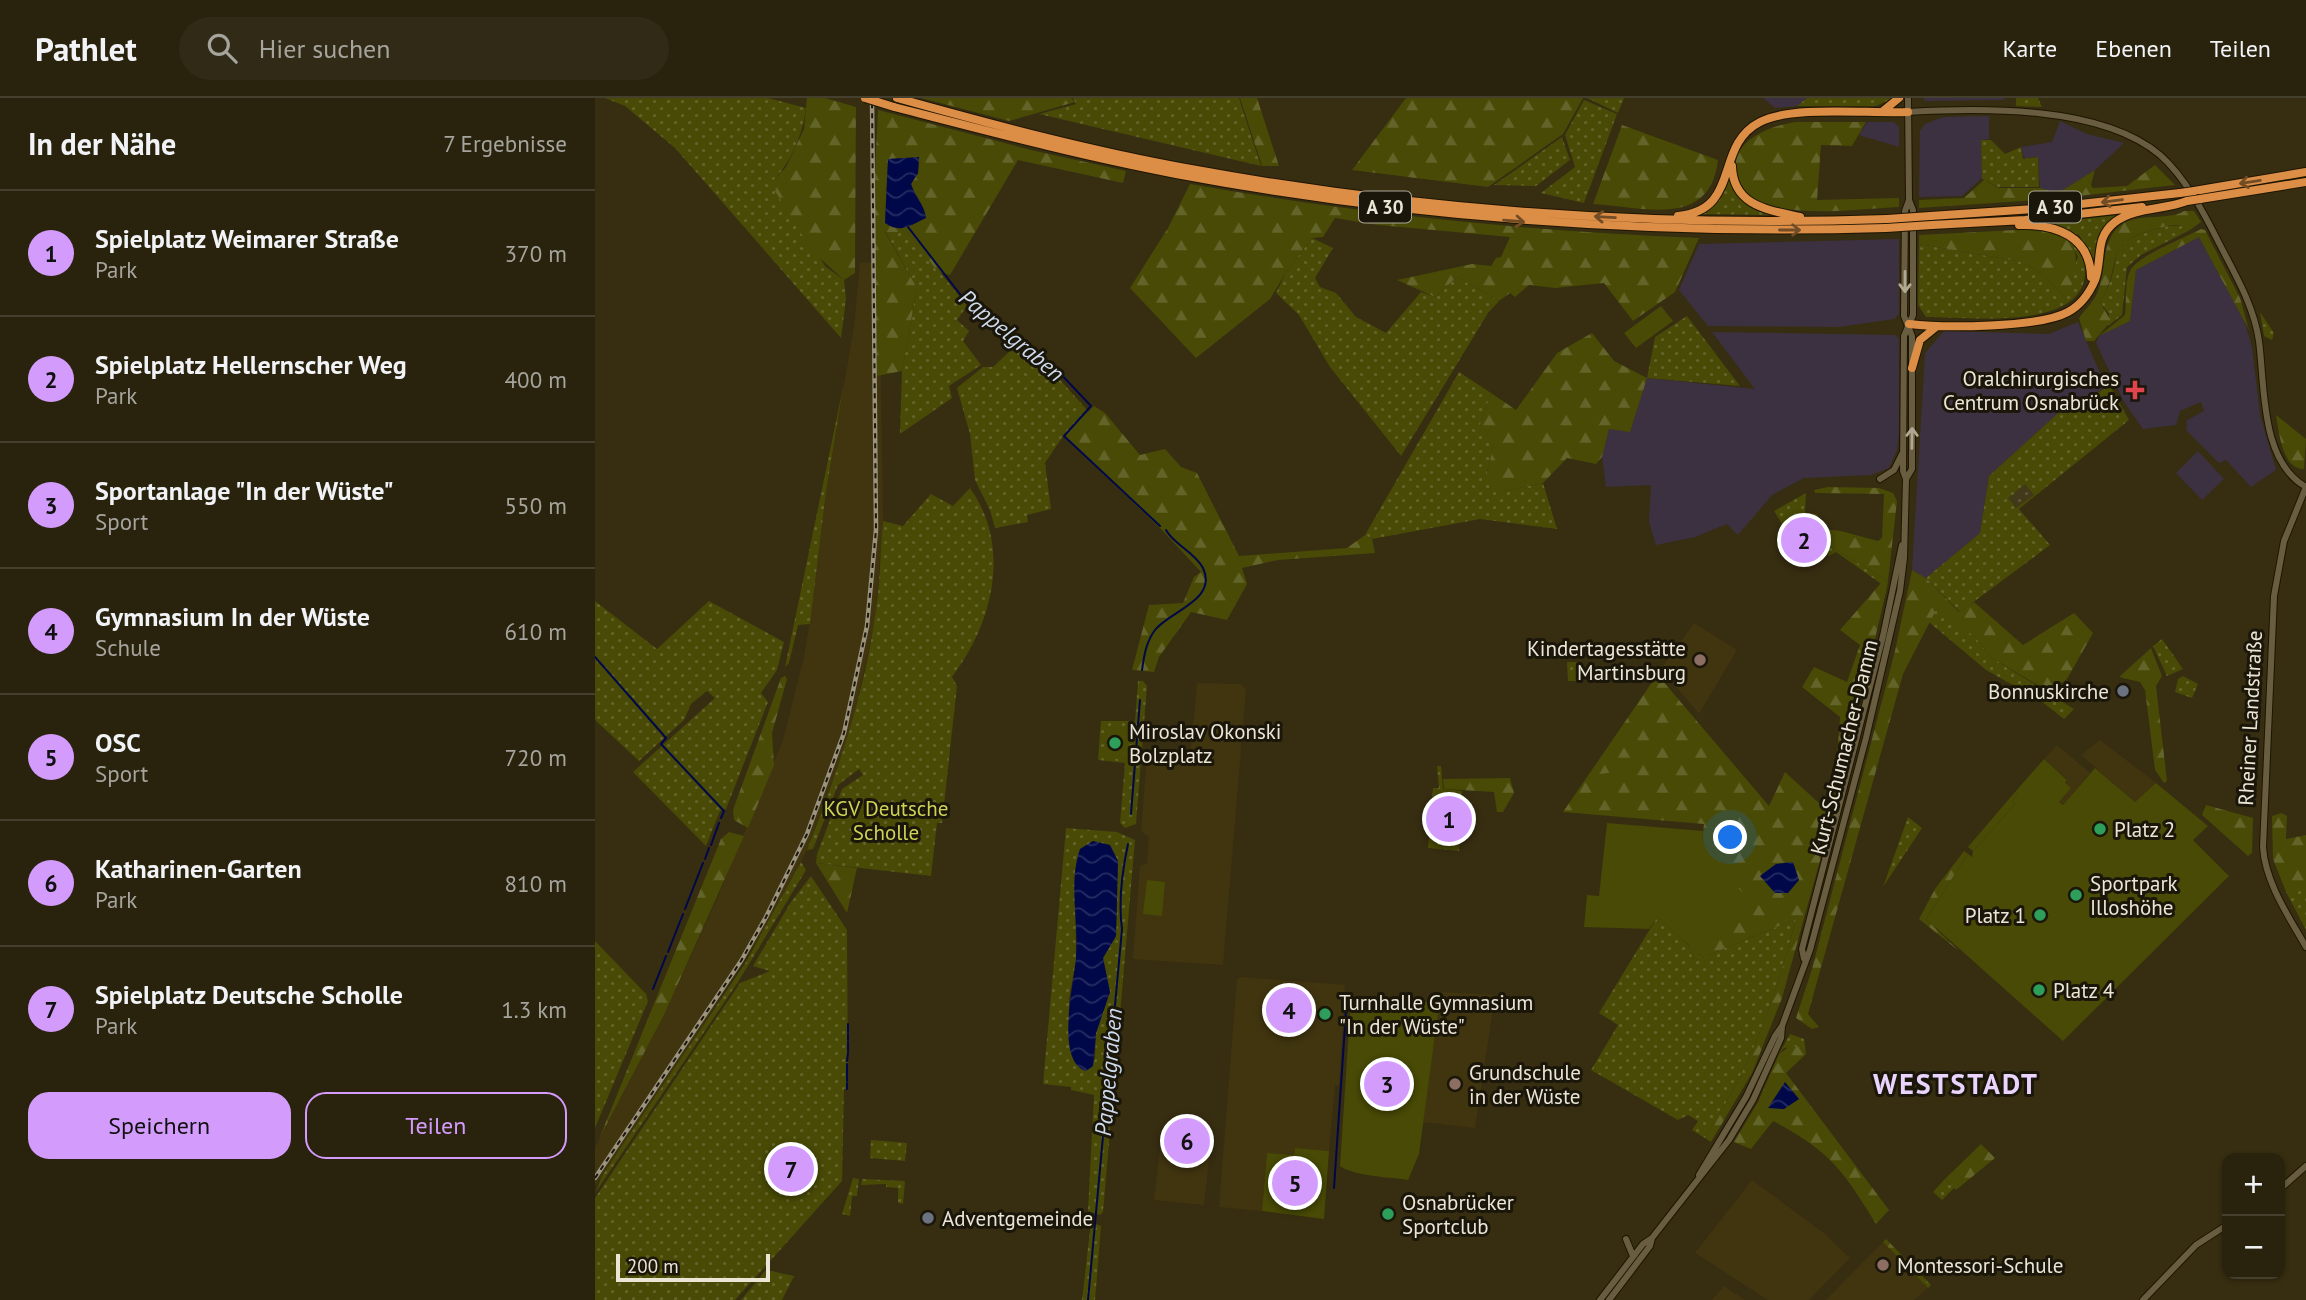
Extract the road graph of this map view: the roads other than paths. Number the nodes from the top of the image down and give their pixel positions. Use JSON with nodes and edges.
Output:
{"nodes":[{"id":1,"x":865,"y":98,"type":"edge"},
{"id":2,"x":1899,"y":98,"type":"edge"},
{"id":3,"x":1908,"y":98,"type":"edge"},
{"id":4,"x":895,"y":102,"type":"edge"},
{"id":5,"x":1908,"y":111,"type":"junction"},
{"id":6,"x":1879,"y":113,"type":"junction"},
{"id":7,"x":1732,"y":152,"type":"junction"},
{"id":8,"x":2306,"y":172,"type":"edge"},
{"id":9,"x":2306,"y":182,"type":"edge"},
{"id":10,"x":1909,"y":200,"type":"junction"},
{"id":11,"x":2187,"y":201,"type":"junction"},
{"id":12,"x":1644,"y":219,"type":"junction"},
{"id":13,"x":1811,"y":221,"type":"junction"},
{"id":14,"x":1931,"y":221,"type":"junction"},
{"id":15,"x":2000,"y":222,"type":"junction"},
{"id":16,"x":1887,"y":223,"type":"junction"},
{"id":17,"x":2091,"y":287,"type":"junction"},
{"id":18,"x":1909,"y":324,"type":"junction"},
{"id":19,"x":1938,"y":325,"type":"junction"},
{"id":20,"x":1912,"y":368,"type":"junction"},
{"id":21,"x":1904,"y":449,"type":"junction"},
{"id":22,"x":1906,"y":479,"type":"junction"},
{"id":23,"x":1879,"y":480,"type":"dead end"},
{"id":24,"x":2306,"y":487,"type":"edge"},
{"id":25,"x":2306,"y":947,"type":"edge"},
{"id":26,"x":2306,"y":1166,"type":"edge"},
{"id":27,"x":2285,"y":1185,"type":"edge"},
{"id":28,"x":2222,"y":1228,"type":"edge"},
{"id":29,"x":1652,"y":1238,"type":"junction"},
{"id":30,"x":1626,"y":1239,"type":"dead end"},
{"id":31,"x":1633,"y":1257,"type":"junction"},
{"id":32,"x":1600,"y":1300,"type":"edge"},
{"id":33,"x":1609,"y":1300,"type":"edge"},
{"id":34,"x":2143,"y":1300,"type":"edge"}],
"edges":[{"from":1,"to":4,"type":"highway","number":"A 30","bridge":true},
{"from":2,"to":6,"type":"highway"},
{"from":3,"to":5,"type":"main road"},
{"from":12,"to":4,"type":"highway","number":"A 30","one_way":true},
{"from":4,"to":16,"type":"highway","number":"A 30","one_way":true},
{"from":5,"to":6,"type":"highway"},
{"from":5,"to":10,"type":"main road"},
{"from":5,"to":24,"type":"main road"},
{"from":6,"to":7,"type":"highway"},
{"from":7,"to":12,"type":"highway"},
{"from":7,"to":13,"type":"highway"},
{"from":8,"to":14,"type":"highway","number":"A 30","one_way":true,"bridge":true},
{"from":9,"to":11,"type":"highway","number":"A 30","bridge":true},
{"from":10,"to":18,"type":"main road","name":"Kurt-Schumacher-Damm"},
{"from":10,"to":18,"type":"main road","name":"Kurt-Schumacher-Damm","one_way":true},
{"from":11,"to":15,"type":"highway","number":"A 30"},
{"from":11,"to":17,"type":"highway"},
{"from":12,"to":13,"type":"highway","number":"A 30"},
{"from":13,"to":16,"type":"highway","number":"A 30"},
{"from":14,"to":15,"type":"highway","number":"A 30"},
{"from":14,"to":16,"type":"highway","number":"A 30","bridge":true},
{"from":15,"to":17,"type":"highway"},
{"from":17,"to":19,"type":"highway"},
{"from":18,"to":19,"type":"highway"},
{"from":18,"to":20,"type":"main road","name":"Kurt-Schumacher-Damm"},
{"from":18,"to":21,"type":"main road","name":"Kurt-Schumacher-Damm"},
{"from":19,"to":20,"type":"highway"},
{"from":22,"to":20,"type":"main road","name":"Kurt-Schumacher-Damm","one_way":true},
{"from":21,"to":22,"type":"main road","name":"Kurt-Schumacher-Damm"},
{"from":21,"to":23,"type":"main road"},
{"from":22,"to":29,"type":"main road","name":"Kurt-Schumacher-Damm"},
{"from":24,"to":25,"type":"main road","name":"Rheiner Landstraße"},
{"from":26,"to":27,"type":"main road"},
{"from":28,"to":34,"type":"main road"},
{"from":29,"to":31,"type":"main road","name":"Kurt-Schumacher-Damm"},
{"from":29,"to":33,"type":"main road","name":"Kurt-Schumacher-Damm"},
{"from":30,"to":31,"type":"main road"},
{"from":31,"to":32,"type":"main road","name":"Kurt-Schumacher-Damm"}]}
